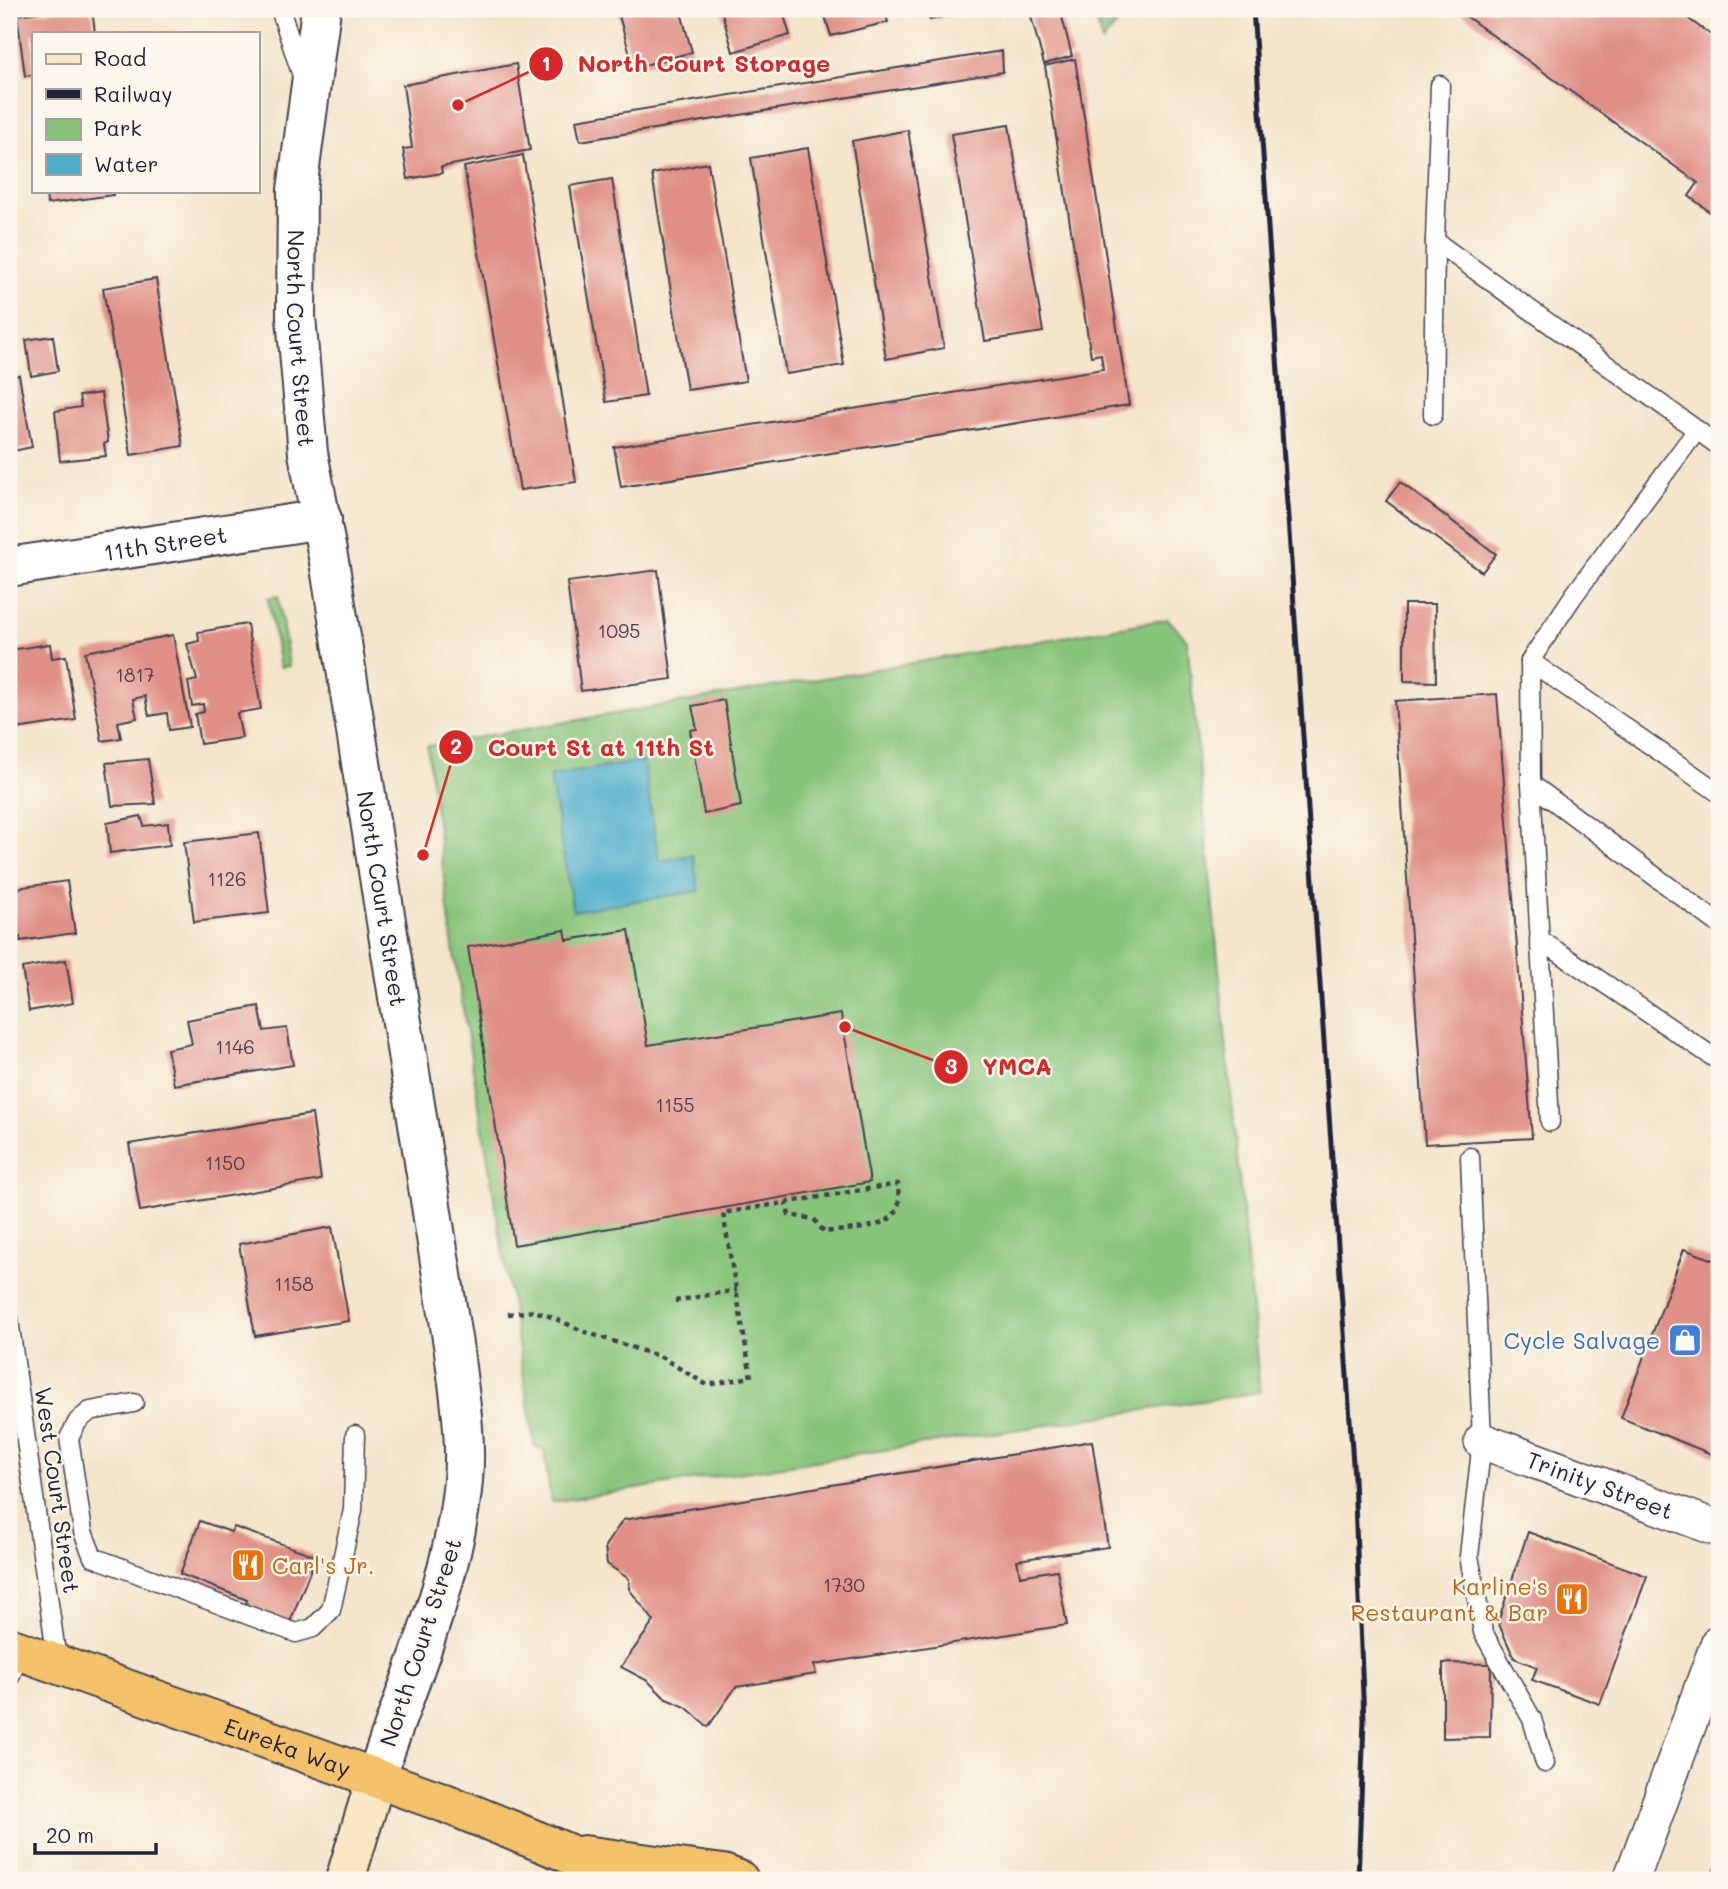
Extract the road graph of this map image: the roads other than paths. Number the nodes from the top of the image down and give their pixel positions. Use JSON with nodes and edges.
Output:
{"nodes":[{"id":1,"x":280,"y":9,"type":"edge"},
{"id":2,"x":321,"y":9,"type":"edge"},
{"id":3,"x":1440,"y":85,"type":"dead end"},
{"id":4,"x":309,"y":96,"type":"junction"},
{"id":5,"x":1435,"y":241,"type":"junction"},
{"id":6,"x":1433,"y":415,"type":"dead end"},
{"id":7,"x":1697,"y":430,"type":"junction"},
{"id":8,"x":1719,"y":446,"type":"edge"},
{"id":9,"x":322,"y":519,"type":"junction"},
{"id":10,"x":9,"y":567,"type":"edge"},
{"id":11,"x":1530,"y":661,"type":"junction"},
{"id":12,"x":1531,"y":784,"type":"junction"},
{"id":13,"x":1719,"y":793,"type":"edge"},
{"id":14,"x":1719,"y":924,"type":"edge"},
{"id":15,"x":1539,"y":939,"type":"junction"},
{"id":16,"x":1719,"y":1061,"type":"edge"},
{"id":17,"x":1550,"y":1122,"type":"dead end"},
{"id":18,"x":1470,"y":1157,"type":"dead end"},
{"id":19,"x":9,"y":1320,"type":"edge"},
{"id":20,"x":134,"y":1403,"type":"dead end"},
{"id":21,"x":355,"y":1435,"type":"dead end"},
{"id":22,"x":1482,"y":1441,"type":"junction"},
{"id":23,"x":1719,"y":1529,"type":"edge"},
{"id":24,"x":1719,"y":1642,"type":"edge"},
{"id":25,"x":13,"y":1659,"type":"edge"},
{"id":26,"x":58,"y":1667,"type":"junction"},
{"id":27,"x":1545,"y":1763,"type":"dead end"},
{"id":28,"x":376,"y":1778,"type":"junction"},
{"id":29,"x":565,"y":1852,"type":"junction"},
{"id":30,"x":345,"y":1880,"type":"edge"},
{"id":31,"x":617,"y":1880,"type":"edge"},
{"id":32,"x":739,"y":1880,"type":"edge"},
{"id":33,"x":1631,"y":1880,"type":"edge"}],
"edges":[{"from":1,"to":4,"type":"lane"},
{"from":2,"to":4,"type":"street","name":"North Court Street"},
{"from":3,"to":5,"type":"lane"},
{"from":4,"to":9,"type":"street","name":"North Court Street"},
{"from":5,"to":6,"type":"lane"},
{"from":5,"to":7,"type":"lane"},
{"from":7,"to":8,"type":"lane"},
{"from":7,"to":11,"type":"lane"},
{"from":9,"to":10,"type":"street","name":"11th Street"},
{"from":9,"to":28,"type":"street","name":"North Court Street"},
{"from":11,"to":12,"type":"lane"},
{"from":11,"to":13,"type":"lane"},
{"from":12,"to":14,"type":"lane"},
{"from":12,"to":15,"type":"lane"},
{"from":15,"to":16,"type":"lane"},
{"from":15,"to":17,"type":"lane"},
{"from":18,"to":22,"type":"lane"},
{"from":19,"to":26,"type":"lane","name":"West Court Street"},
{"from":20,"to":21,"type":"lane"},
{"from":22,"to":23,"type":"street","name":"Trinity Street"},
{"from":22,"to":27,"type":"lane"},
{"from":24,"to":33,"type":"street"},
{"from":25,"to":26,"type":"highway","name":"Eureka Way"},
{"from":26,"to":28,"type":"highway","name":"Eureka Way"},
{"from":28,"to":29,"type":"highway","name":"Eureka Way"},
{"from":28,"to":30,"type":"main road"},
{"from":29,"to":31,"type":"highway","name":"Eureka Way"},
{"from":29,"to":32,"type":"highway","name":"Eureka Way"}]}
